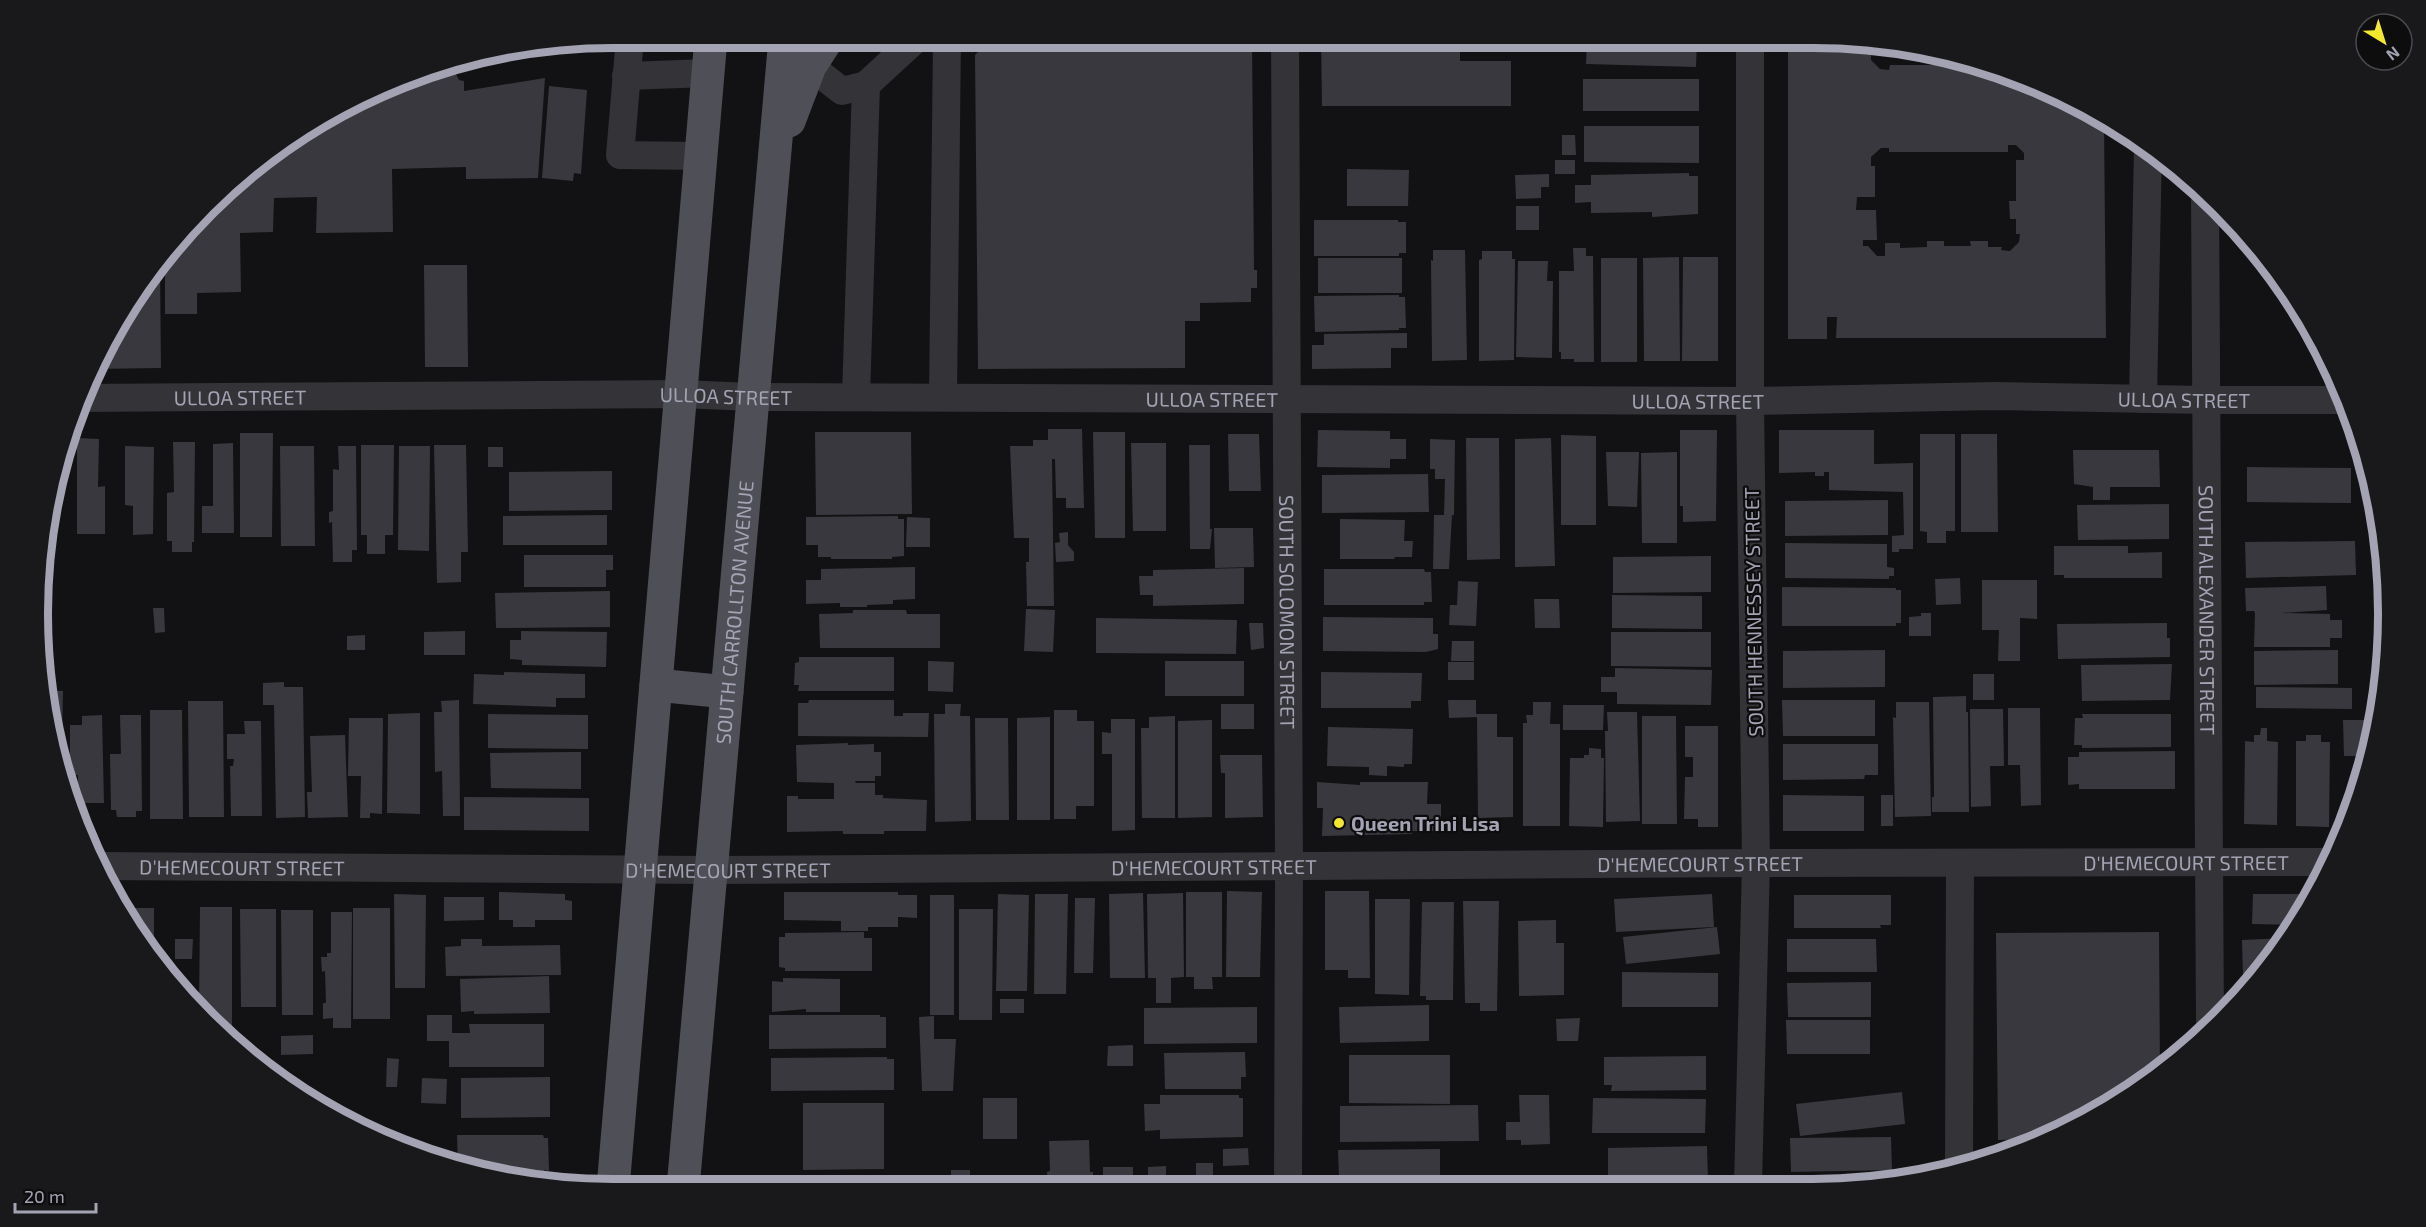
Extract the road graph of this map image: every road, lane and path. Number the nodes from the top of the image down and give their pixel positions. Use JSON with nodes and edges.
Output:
{"nodes":[{"id":1,"x":629,"y":48,"type":"edge"},
{"id":2,"x":710,"y":48,"type":"edge"},
{"id":3,"x":784,"y":48,"type":"edge"},
{"id":4,"x":822,"y":48,"type":"edge"},
{"id":5,"x":907,"y":48,"type":"edge"},
{"id":6,"x":947,"y":48,"type":"edge"},
{"id":7,"x":1285,"y":48,"type":"edge"},
{"id":8,"x":1750,"y":48,"type":"edge"},
{"id":9,"x":810,"y":66,"type":"junction"},
{"id":10,"x":708,"y":73,"type":"junction"},
{"id":11,"x":626,"y":76,"type":"junction"},
{"id":12,"x":866,"y":85,"type":"junction"},
{"id":13,"x":701,"y":156,"type":"junction"},
{"id":14,"x":2148,"y":158,"type":"edge"},
{"id":15,"x":774,"y":162,"type":"junction"},
{"id":16,"x":2205,"y":207,"type":"edge"},
{"id":17,"x":680,"y":394,"type":"junction"},
{"id":18,"x":753,"y":397,"type":"junction"},
{"id":19,"x":856,"y":397,"type":"junction"},
{"id":20,"x":943,"y":397,"type":"junction"},
{"id":21,"x":91,"y":398,"type":"edge"},
{"id":22,"x":1287,"y":398,"type":"junction"},
{"id":23,"x":2143,"y":399,"type":"junction"},
{"id":24,"x":2206,"y":400,"type":"junction"},
{"id":25,"x":2336,"y":400,"type":"edge"},
{"id":26,"x":1750,"y":401,"type":"junction"},
{"id":27,"x":656,"y":686,"type":"junction"},
{"id":28,"x":727,"y":692,"type":"junction"},
{"id":29,"x":1756,"y":862,"type":"junction"},
{"id":30,"x":2321,"y":862,"type":"edge"},
{"id":31,"x":1960,"y":863,"type":"junction"},
{"id":32,"x":2210,"y":863,"type":"junction"},
{"id":33,"x":1289,"y":865,"type":"junction"},
{"id":34,"x":107,"y":866,"type":"edge"},
{"id":35,"x":641,"y":868,"type":"junction"},
{"id":36,"x":711,"y":870,"type":"junction"},
{"id":37,"x":2210,"y":1015,"type":"edge"},
{"id":38,"x":1959,"y":1160,"type":"edge"},
{"id":39,"x":614,"y":1179,"type":"edge"},
{"id":40,"x":684,"y":1179,"type":"edge"},
{"id":41,"x":1288,"y":1179,"type":"edge"},
{"id":42,"x":1748,"y":1179,"type":"edge"}],
"edges":[{"from":1,"to":11,"type":"street"},
{"from":2,"to":10,"type":"main road"},
{"from":3,"to":15,"type":"main road","name":"SOUTH CARROLLTON AVENUE"},
{"from":4,"to":9,"type":"main road"},
{"from":5,"to":12,"type":"street"},
{"from":6,"to":20,"type":"street"},
{"from":7,"to":22,"type":"street","name":"SOUTH SOLOMON STREET"},
{"from":8,"to":26,"type":"street","name":"SOUTH HENNESSEY STREET"},
{"from":9,"to":12,"type":"street"},
{"from":9,"to":15,"type":"main road"},
{"from":10,"to":11,"type":"street"},
{"from":10,"to":13,"type":"main road"},
{"from":11,"to":13,"type":"street"},
{"from":12,"to":19,"type":"street"},
{"from":13,"to":17,"type":"main road"},
{"from":14,"to":23,"type":"street"},
{"from":15,"to":18,"type":"main road","name":"SOUTH CARROLLTON AVENUE"},
{"from":16,"to":24,"type":"street","name":"SOUTH ALEXANDER STREET"},
{"from":17,"to":18,"type":"street","name":"ULLOA STREET"},
{"from":17,"to":21,"type":"street","name":"ULLOA STREET"},
{"from":17,"to":27,"type":"main road"},
{"from":18,"to":19,"type":"street","name":"ULLOA STREET"},
{"from":18,"to":28,"type":"main road","name":"SOUTH CARROLLTON AVENUE"},
{"from":19,"to":20,"type":"street","name":"ULLOA STREET"},
{"from":20,"to":22,"type":"street","name":"ULLOA STREET"},
{"from":22,"to":26,"type":"street","name":"ULLOA STREET"},
{"from":22,"to":33,"type":"street","name":"SOUTH SOLOMON STREET"},
{"from":23,"to":24,"type":"street","name":"ULLOA STREET"},
{"from":23,"to":26,"type":"street","name":"ULLOA STREET"},
{"from":24,"to":25,"type":"street","name":"ULLOA STREET"},
{"from":24,"to":32,"type":"street","name":"SOUTH ALEXANDER STREET"},
{"from":26,"to":29,"type":"street","name":"SOUTH HENNESSEY STREET"},
{"from":27,"to":28,"type":"main road"},
{"from":27,"to":35,"type":"main road"},
{"from":28,"to":36,"type":"main road","name":"SOUTH CARROLLTON AVENUE"},
{"from":29,"to":31,"type":"street","name":"D'HEMECOURT STREET"},
{"from":29,"to":33,"type":"street","name":"D'HEMECOURT STREET"},
{"from":29,"to":42,"type":"street","name":"SOUTH HENNESSEY STREET"},
{"from":30,"to":32,"type":"street","name":"D'HEMECOURT STREET"},
{"from":31,"to":32,"type":"street","name":"D'HEMECOURT STREET"},
{"from":31,"to":38,"type":"street"},
{"from":32,"to":37,"type":"street","name":"SOUTH ALEXANDER STREET"},
{"from":33,"to":36,"type":"street","name":"D'HEMECOURT STREET"},
{"from":33,"to":41,"type":"street","name":"SOUTH SOLOMON STREET"},
{"from":34,"to":35,"type":"street","name":"D'HEMECOURT STREET"},
{"from":35,"to":36,"type":"street","name":"D'HEMECOURT STREET"},
{"from":35,"to":39,"type":"main road"},
{"from":36,"to":40,"type":"main road","name":"SOUTH CARROLLTON AVENUE"}]}
